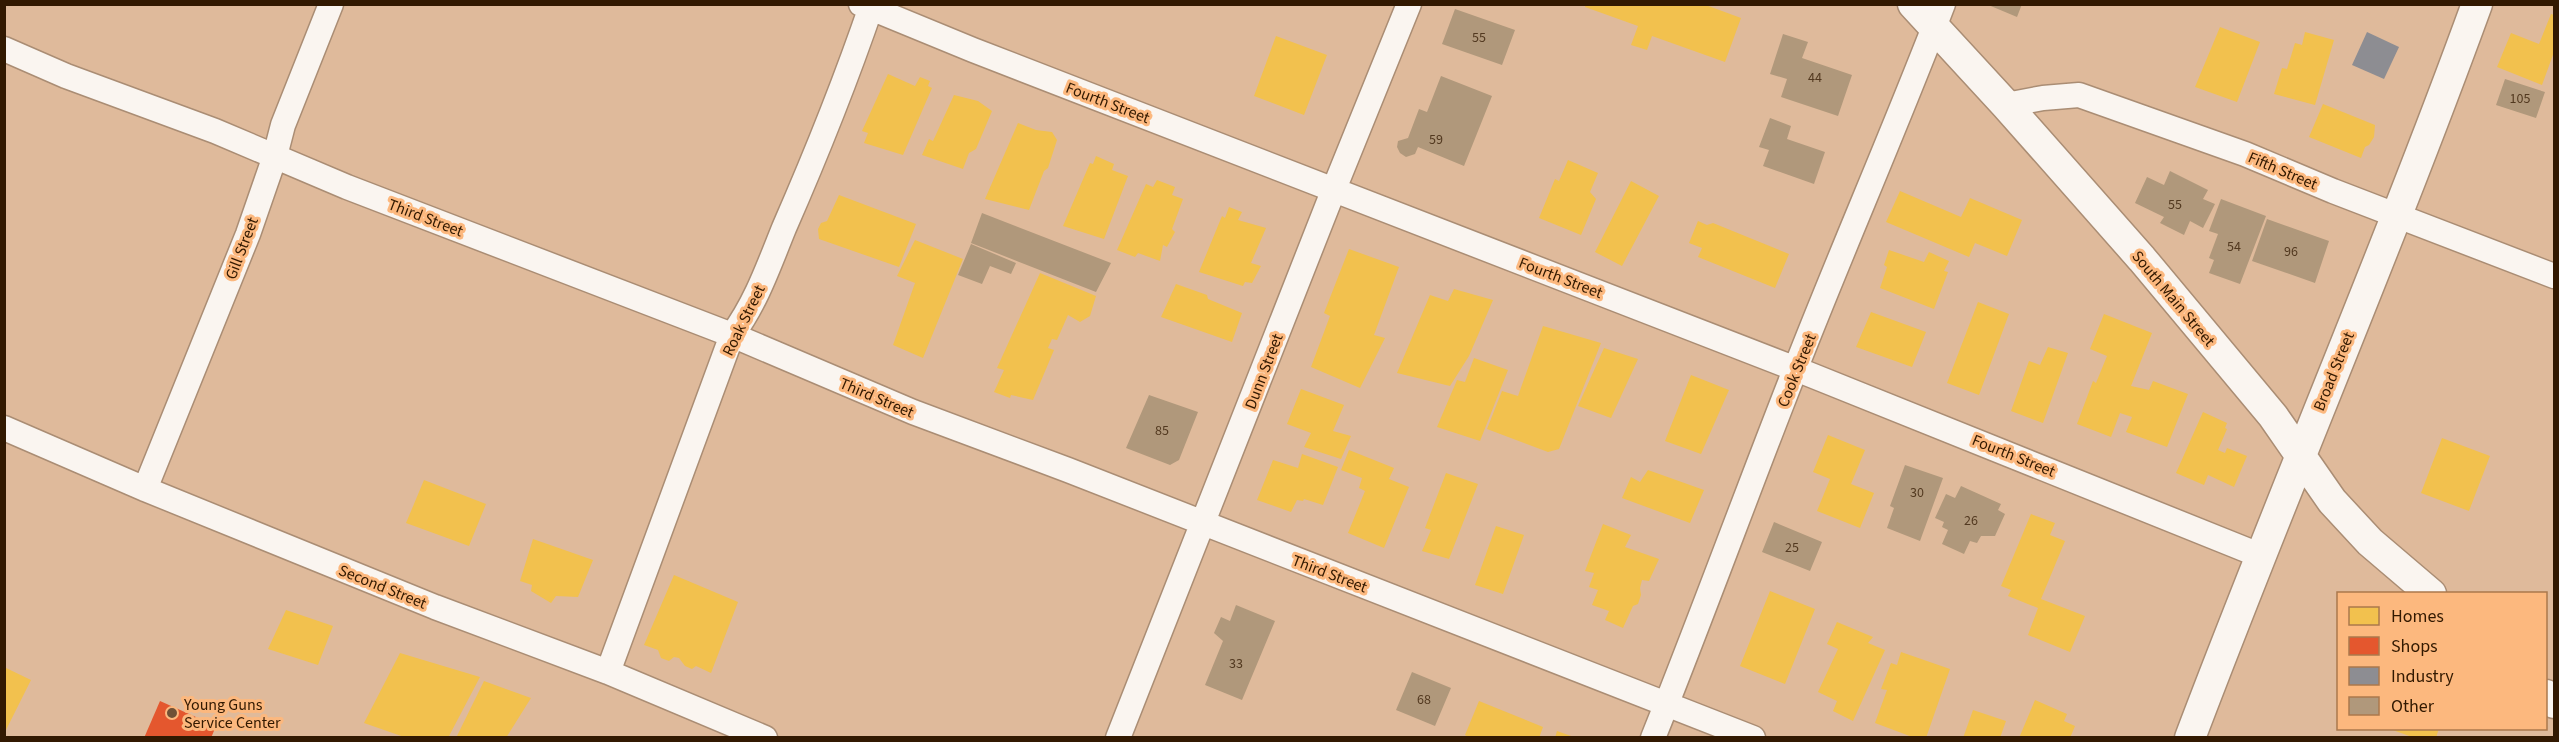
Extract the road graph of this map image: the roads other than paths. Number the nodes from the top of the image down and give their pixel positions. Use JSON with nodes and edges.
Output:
{"nodes":[{"id":1,"x":332,"y":4,"type":"edge"},
{"id":2,"x":1409,"y":4,"type":"edge"},
{"id":3,"x":1914,"y":4,"type":"edge"},
{"id":4,"x":2477,"y":4,"type":"edge"},
{"id":5,"x":868,"y":6,"type":"edge"},
{"id":6,"x":1939,"y":16,"type":"edge"},
{"id":7,"x":4,"y":49,"type":"edge"},
{"id":8,"x":2006,"y":105,"type":"junction"},
{"id":9,"x":275,"y":156,"type":"junction"},
{"id":10,"x":1334,"y":189,"type":"junction"},
{"id":11,"x":2396,"y":215,"type":"junction"},
{"id":12,"x":2554,"y":276,"type":"edge"},
{"id":13,"x":732,"y":335,"type":"junction"},
{"id":14,"x":1796,"y":369,"type":"junction"},
{"id":15,"x":4,"y":429,"type":"edge"},
{"id":16,"x":2300,"y":455,"type":"junction"},
{"id":17,"x":145,"y":489,"type":"junction"},
{"id":18,"x":1203,"y":524,"type":"junction"},
{"id":19,"x":2259,"y":555,"type":"junction"},
{"id":20,"x":2429,"y":592,"type":"edge"},
{"id":21,"x":608,"y":672,"type":"junction"},
{"id":22,"x":1667,"y":704,"type":"junction"},
{"id":23,"x":765,"y":738,"type":"edge"},
{"id":24,"x":1118,"y":738,"type":"edge"},
{"id":25,"x":1653,"y":738,"type":"edge"},
{"id":26,"x":1753,"y":738,"type":"edge"},
{"id":27,"x":2190,"y":738,"type":"edge"}],
"edges":[{"from":1,"to":9,"type":"street","name":"Gill Street"},
{"from":2,"to":10,"type":"street","name":"Dunn Street"},
{"from":3,"to":6,"type":"street","name":"South Main Street"},
{"from":4,"to":11,"type":"street","name":"Broad Street"},
{"from":5,"to":10,"type":"street","name":"Fourth Street"},
{"from":5,"to":13,"type":"street","name":"Roak Street"},
{"from":6,"to":8,"type":"street","name":"South Main Street"},
{"from":6,"to":14,"type":"street","name":"Cook Street"},
{"from":7,"to":9,"type":"street","name":"Third Street"},
{"from":8,"to":11,"type":"street","name":"Fifth Street"},
{"from":8,"to":16,"type":"street","name":"South Main Street"},
{"from":9,"to":13,"type":"street","name":"Third Street"},
{"from":9,"to":17,"type":"street","name":"Gill Street"},
{"from":10,"to":14,"type":"street","name":"Fourth Street"},
{"from":10,"to":18,"type":"street","name":"Dunn Street"},
{"from":11,"to":12,"type":"street","name":"Fifth Street"},
{"from":11,"to":16,"type":"street","name":"Broad Street"},
{"from":13,"to":18,"type":"street","name":"Third Street"},
{"from":13,"to":21,"type":"street","name":"Roak Street"},
{"from":14,"to":19,"type":"street","name":"Fourth Street"},
{"from":14,"to":22,"type":"street","name":"Cook Street"},
{"from":15,"to":17,"type":"street","name":"Second Street"},
{"from":16,"to":19,"type":"street","name":"Broad Street"},
{"from":16,"to":20,"type":"street","name":"South Main Street"},
{"from":17,"to":21,"type":"street","name":"Second Street"},
{"from":18,"to":22,"type":"street","name":"Third Street"},
{"from":18,"to":24,"type":"street","name":"Dunn Street"},
{"from":19,"to":27,"type":"street","name":"Broad Street"},
{"from":21,"to":23,"type":"street","name":"Second Street"},
{"from":22,"to":25,"type":"street","name":"Cook Street"},
{"from":22,"to":26,"type":"street","name":"Third Street"}]}
